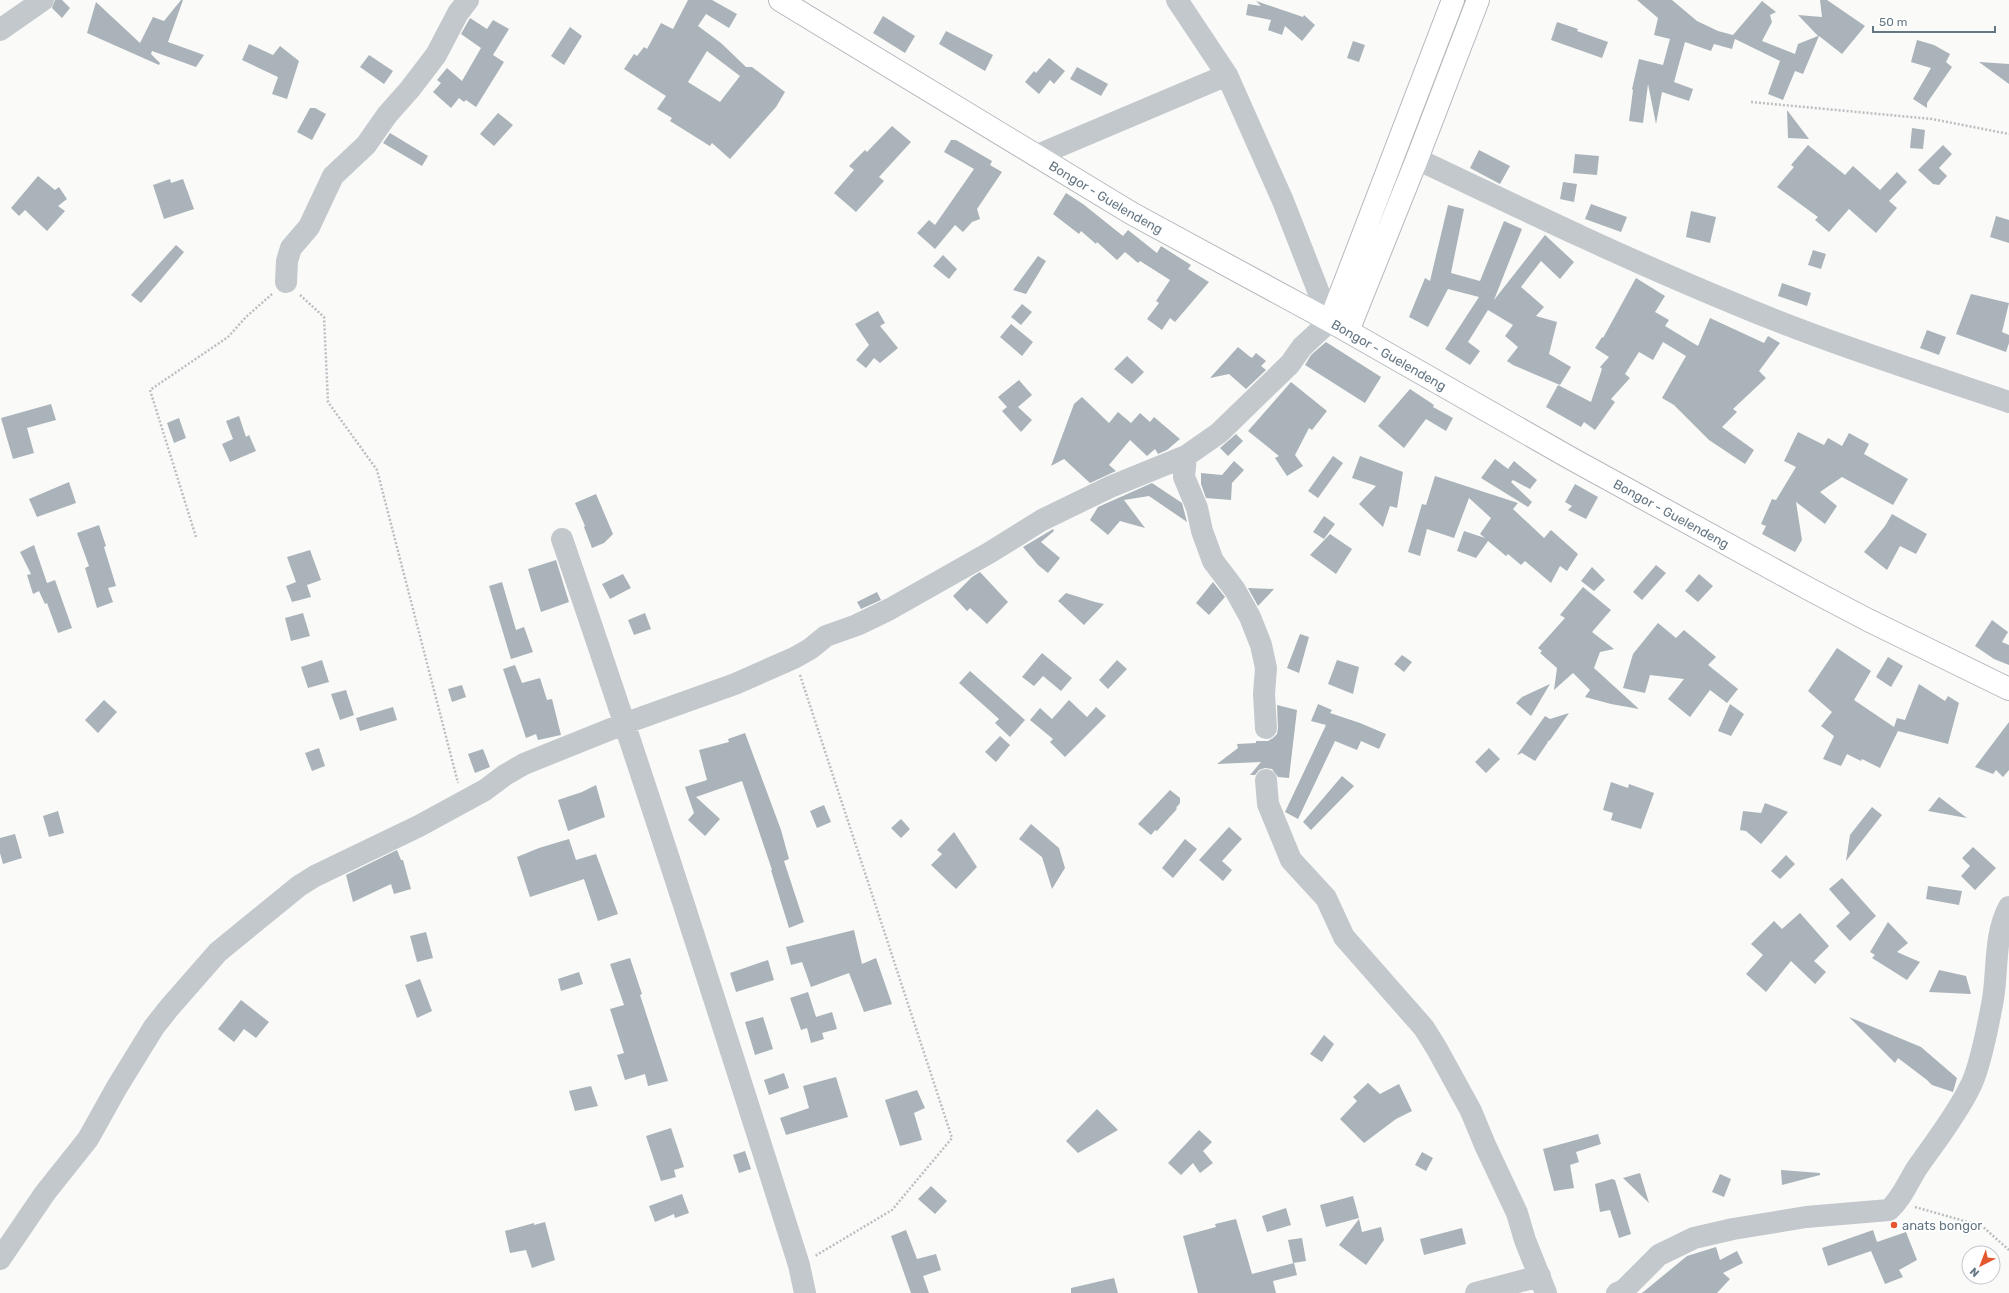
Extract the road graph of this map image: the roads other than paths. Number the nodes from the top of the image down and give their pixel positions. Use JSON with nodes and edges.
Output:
{"nodes":[{"id":1,"x":42,"y":0,"type":"edge"},
{"id":2,"x":468,"y":0,"type":"edge"},
{"id":3,"x":780,"y":0,"type":"edge"},
{"id":4,"x":1177,"y":0,"type":"edge"},
{"id":5,"x":1453,"y":0,"type":"edge"},
{"id":6,"x":1478,"y":0,"type":"edge"},
{"id":7,"x":0,"y":30,"type":"edge"},
{"id":8,"x":1227,"y":75,"type":"junction"},
{"id":9,"x":1038,"y":155,"type":"junction"},
{"id":10,"x":1417,"y":159,"type":"junction"},
{"id":11,"x":286,"y":282,"type":"road end"},
{"id":12,"x":1339,"y":326,"type":"junction"},
{"id":13,"x":2009,"y":402,"type":"edge"},
{"id":14,"x":1186,"y":456,"type":"junction"},
{"id":15,"x":562,"y":538,"type":"dead end"},
{"id":16,"x":2009,"y":689,"type":"edge"},
{"id":17,"x":626,"y":724,"type":"junction"},
{"id":18,"x":1266,"y":728,"type":"dead end"},
{"id":19,"x":1266,"y":780,"type":"dead end"},
{"id":20,"x":2009,"y":907,"type":"edge"},
{"id":21,"x":0,"y":1259,"type":"edge"},
{"id":22,"x":1543,"y":1284,"type":"edge"},
{"id":23,"x":805,"y":1293,"type":"edge"},
{"id":24,"x":1476,"y":1293,"type":"edge"},
{"id":25,"x":1617,"y":1293,"type":"edge"}],
"edges":[{"from":1,"to":7,"type":"street"},
{"from":2,"to":11,"type":"street"},
{"from":3,"to":9,"type":"main road","name":"Bongor - Guelendeng"},
{"from":4,"to":8,"type":"street"},
{"from":5,"to":12,"type":"main road"},
{"from":6,"to":10,"type":"main road"},
{"from":8,"to":9,"type":"street"},
{"from":8,"to":12,"type":"street"},
{"from":9,"to":12,"type":"main road","name":"Bongor - Guelendeng"},
{"from":10,"to":12,"type":"main road"},
{"from":10,"to":13,"type":"street"},
{"from":12,"to":14,"type":"street"},
{"from":12,"to":16,"type":"main road","name":"Bongor - Guelendeng"},
{"from":14,"to":17,"type":"street"},
{"from":14,"to":18,"type":"street"},
{"from":15,"to":17,"type":"street"},
{"from":17,"to":21,"type":"street"},
{"from":17,"to":23,"type":"street"},
{"from":19,"to":22,"type":"street"},
{"from":20,"to":25,"type":"street"},
{"from":22,"to":24,"type":"street"}]}
